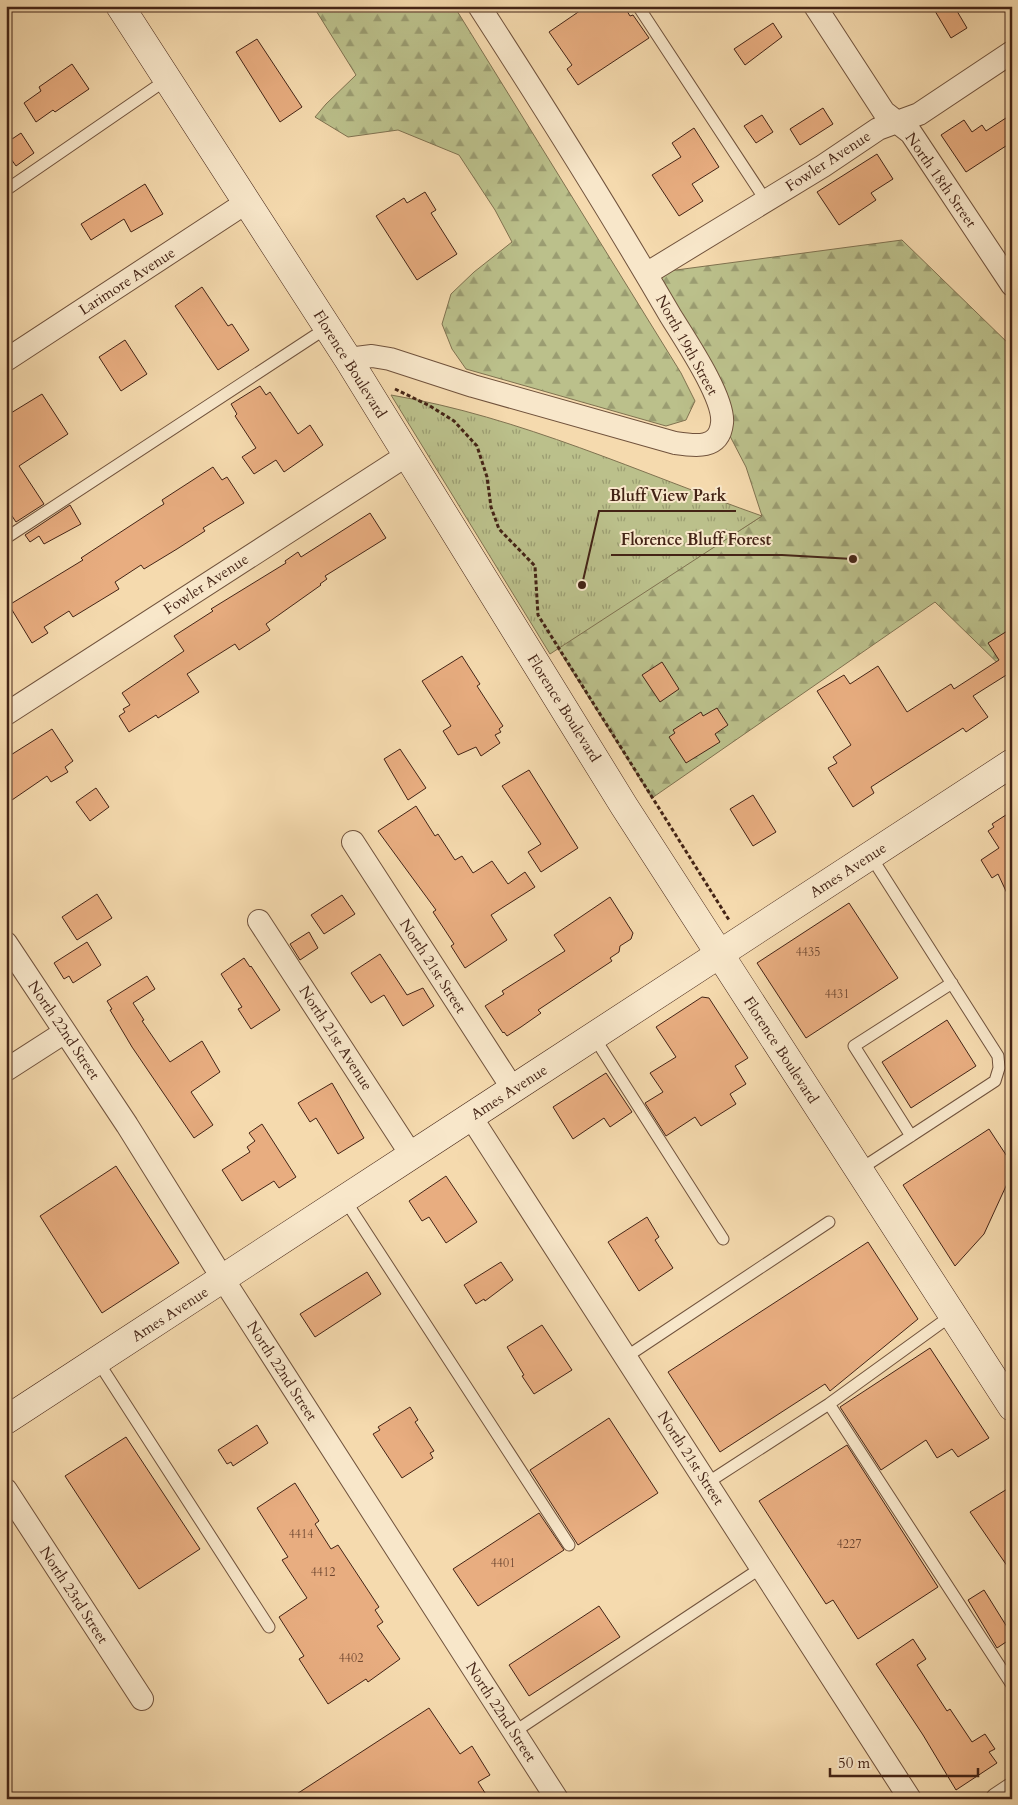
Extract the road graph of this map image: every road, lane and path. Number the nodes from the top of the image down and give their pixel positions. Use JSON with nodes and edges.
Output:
{"nodes":[{"id":1,"x":120,"y":6,"type":"edge"},
{"id":2,"x":479,"y":6,"type":"edge"},
{"id":3,"x":638,"y":6,"type":"edge"},
{"id":4,"x":815,"y":6,"type":"edge"},
{"id":5,"x":1012,"y":52,"type":"edge"},
{"id":6,"x":166,"y":80,"type":"junction"},
{"id":7,"x":897,"y":122,"type":"junction"},
{"id":8,"x":6,"y":190,"type":"edge"},
{"id":9,"x":766,"y":201,"type":"junction"},
{"id":10,"x":247,"y":202,"type":"junction"},
{"id":11,"x":646,"y":274,"type":"junction"},
{"id":12,"x":1012,"y":285,"type":"edge"},
{"id":13,"x":328,"y":327,"type":"junction"},
{"id":14,"x":348,"y":358,"type":"junction"},
{"id":15,"x":6,"y":360,"type":"edge"},
{"id":16,"x":392,"y":385,"type":"dead end"},
{"id":17,"x":407,"y":455,"type":"junction"},
{"id":18,"x":6,"y":538,"type":"edge"},
{"id":19,"x":6,"y":714,"type":"edge"},
{"id":20,"x":1012,"y":764,"type":"edge"},
{"id":21,"x":353,"y":842,"type":"dead end"},
{"id":22,"x":870,"y":855,"type":"junction"},
{"id":23,"x":259,"y":920,"type":"dead end"},
{"id":24,"x":6,"y":943,"type":"edge"},
{"id":25,"x":731,"y":948,"type":"junction"},
{"id":26,"x":952,"y":983,"type":"junction"},
{"id":27,"x":65,"y":1032,"type":"junction"},
{"id":28,"x":594,"y":1037,"type":"junction"},
{"id":29,"x":6,"y":1070,"type":"edge"},
{"id":30,"x":514,"y":1089,"type":"junction"},
{"id":31,"x":471,"y":1117,"type":"junction"},
{"id":32,"x":911,"y":1136,"type":"junction"},
{"id":33,"x":412,"y":1156,"type":"junction"},
{"id":34,"x":859,"y":1170,"type":"junction"},
{"id":35,"x":345,"y":1200,"type":"junction"},
{"id":36,"x":829,"y":1222,"type":"dead end"},
{"id":37,"x":723,"y":1239,"type":"dead end"},
{"id":38,"x":223,"y":1280,"type":"junction"},
{"id":39,"x":952,"y":1315,"type":"junction"},
{"id":40,"x":626,"y":1357,"type":"junction"},
{"id":41,"x":97,"y":1360,"type":"junction"},
{"id":42,"x":829,"y":1404,"type":"junction"},
{"id":43,"x":1012,"y":1407,"type":"edge"},
{"id":44,"x":6,"y":1420,"type":"edge"},
{"id":45,"x":707,"y":1483,"type":"junction"},
{"id":46,"x":6,"y":1490,"type":"edge"},
{"id":47,"x":569,"y":1545,"type":"dead end"},
{"id":48,"x":762,"y":1568,"type":"junction"},
{"id":49,"x":269,"y":1627,"type":"dead end"},
{"id":50,"x":1012,"y":1685,"type":"edge"},
{"id":51,"x":142,"y":1699,"type":"dead end"},
{"id":52,"x":514,"y":1732,"type":"junction"},
{"id":53,"x":1012,"y":1789,"type":"edge"},
{"id":54,"x":557,"y":1799,"type":"edge"},
{"id":55,"x":910,"y":1799,"type":"edge"},
{"id":56,"x":997,"y":1799,"type":"edge"}],
"edges":[{"from":1,"to":6,"type":"street","name":"Florence Boulevard"},
{"from":2,"to":11,"type":"street","name":"North 19th Street"},
{"from":3,"to":9,"type":"lane"},
{"from":4,"to":7,"type":"street","name":"North 18th Street"},
{"from":5,"to":7,"type":"street","name":"Fowler Avenue"},
{"from":6,"to":8,"type":"lane"},
{"from":6,"to":10,"type":"street","name":"Florence Boulevard"},
{"from":7,"to":9,"type":"street","name":"Fowler Avenue"},
{"from":7,"to":12,"type":"street","name":"North 18th Street"},
{"from":9,"to":11,"type":"street","name":"Fowler Avenue"},
{"from":10,"to":13,"type":"street","name":"Florence Boulevard"},
{"from":10,"to":15,"type":"street","name":"Larimore Avenue"},
{"from":11,"to":14,"type":"street","name":"North 19th Street"},
{"from":13,"to":14,"type":"street","name":"Florence Boulevard"},
{"from":13,"to":18,"type":"lane"},
{"from":14,"to":17,"type":"street","name":"Florence Boulevard"},
{"from":16,"to":25,"type":"path"},
{"from":17,"to":19,"type":"street","name":"Fowler Avenue"},
{"from":17,"to":25,"type":"street","name":"Florence Boulevard"},
{"from":20,"to":22,"type":"street","name":"Ames Avenue"},
{"from":21,"to":30,"type":"street","name":"North 21st Street"},
{"from":22,"to":25,"type":"street","name":"Ames Avenue"},
{"from":22,"to":26,"type":"lane"},
{"from":23,"to":33,"type":"street","name":"North 21st Avenue"},
{"from":24,"to":27,"type":"street","name":"North 22nd Street"},
{"from":25,"to":28,"type":"street","name":"Ames Avenue"},
{"from":25,"to":34,"type":"street","name":"Florence Boulevard"},
{"from":26,"to":32,"type":"lane"},
{"from":26,"to":32,"type":"lane"},
{"from":27,"to":29,"type":"street"},
{"from":27,"to":38,"type":"street","name":"North 22nd Street"},
{"from":28,"to":30,"type":"street","name":"Ames Avenue"},
{"from":28,"to":37,"type":"lane"},
{"from":30,"to":31,"type":"street","name":"Ames Avenue"},
{"from":31,"to":33,"type":"street","name":"Ames Avenue"},
{"from":31,"to":40,"type":"street","name":"North 21st Street"},
{"from":32,"to":34,"type":"lane"},
{"from":33,"to":35,"type":"street","name":"Ames Avenue"},
{"from":34,"to":39,"type":"street","name":"Florence Boulevard"},
{"from":35,"to":38,"type":"street","name":"Ames Avenue"},
{"from":35,"to":47,"type":"lane"},
{"from":36,"to":40,"type":"lane"},
{"from":38,"to":41,"type":"street","name":"Ames Avenue"},
{"from":38,"to":52,"type":"street","name":"North 22nd Street"},
{"from":39,"to":42,"type":"lane"},
{"from":39,"to":43,"type":"street","name":"Florence Boulevard"},
{"from":40,"to":45,"type":"street","name":"North 21st Street"},
{"from":41,"to":44,"type":"street","name":"Ames Avenue"},
{"from":41,"to":49,"type":"lane"},
{"from":42,"to":45,"type":"lane"},
{"from":42,"to":50,"type":"lane"},
{"from":45,"to":48,"type":"street","name":"North 21st Street"},
{"from":46,"to":51,"type":"street","name":"North 23rd Street"},
{"from":48,"to":52,"type":"lane"},
{"from":48,"to":55,"type":"street","name":"North 21st Street"},
{"from":52,"to":54,"type":"street","name":"North 22nd Street"},
{"from":53,"to":56,"type":"street"}]}
